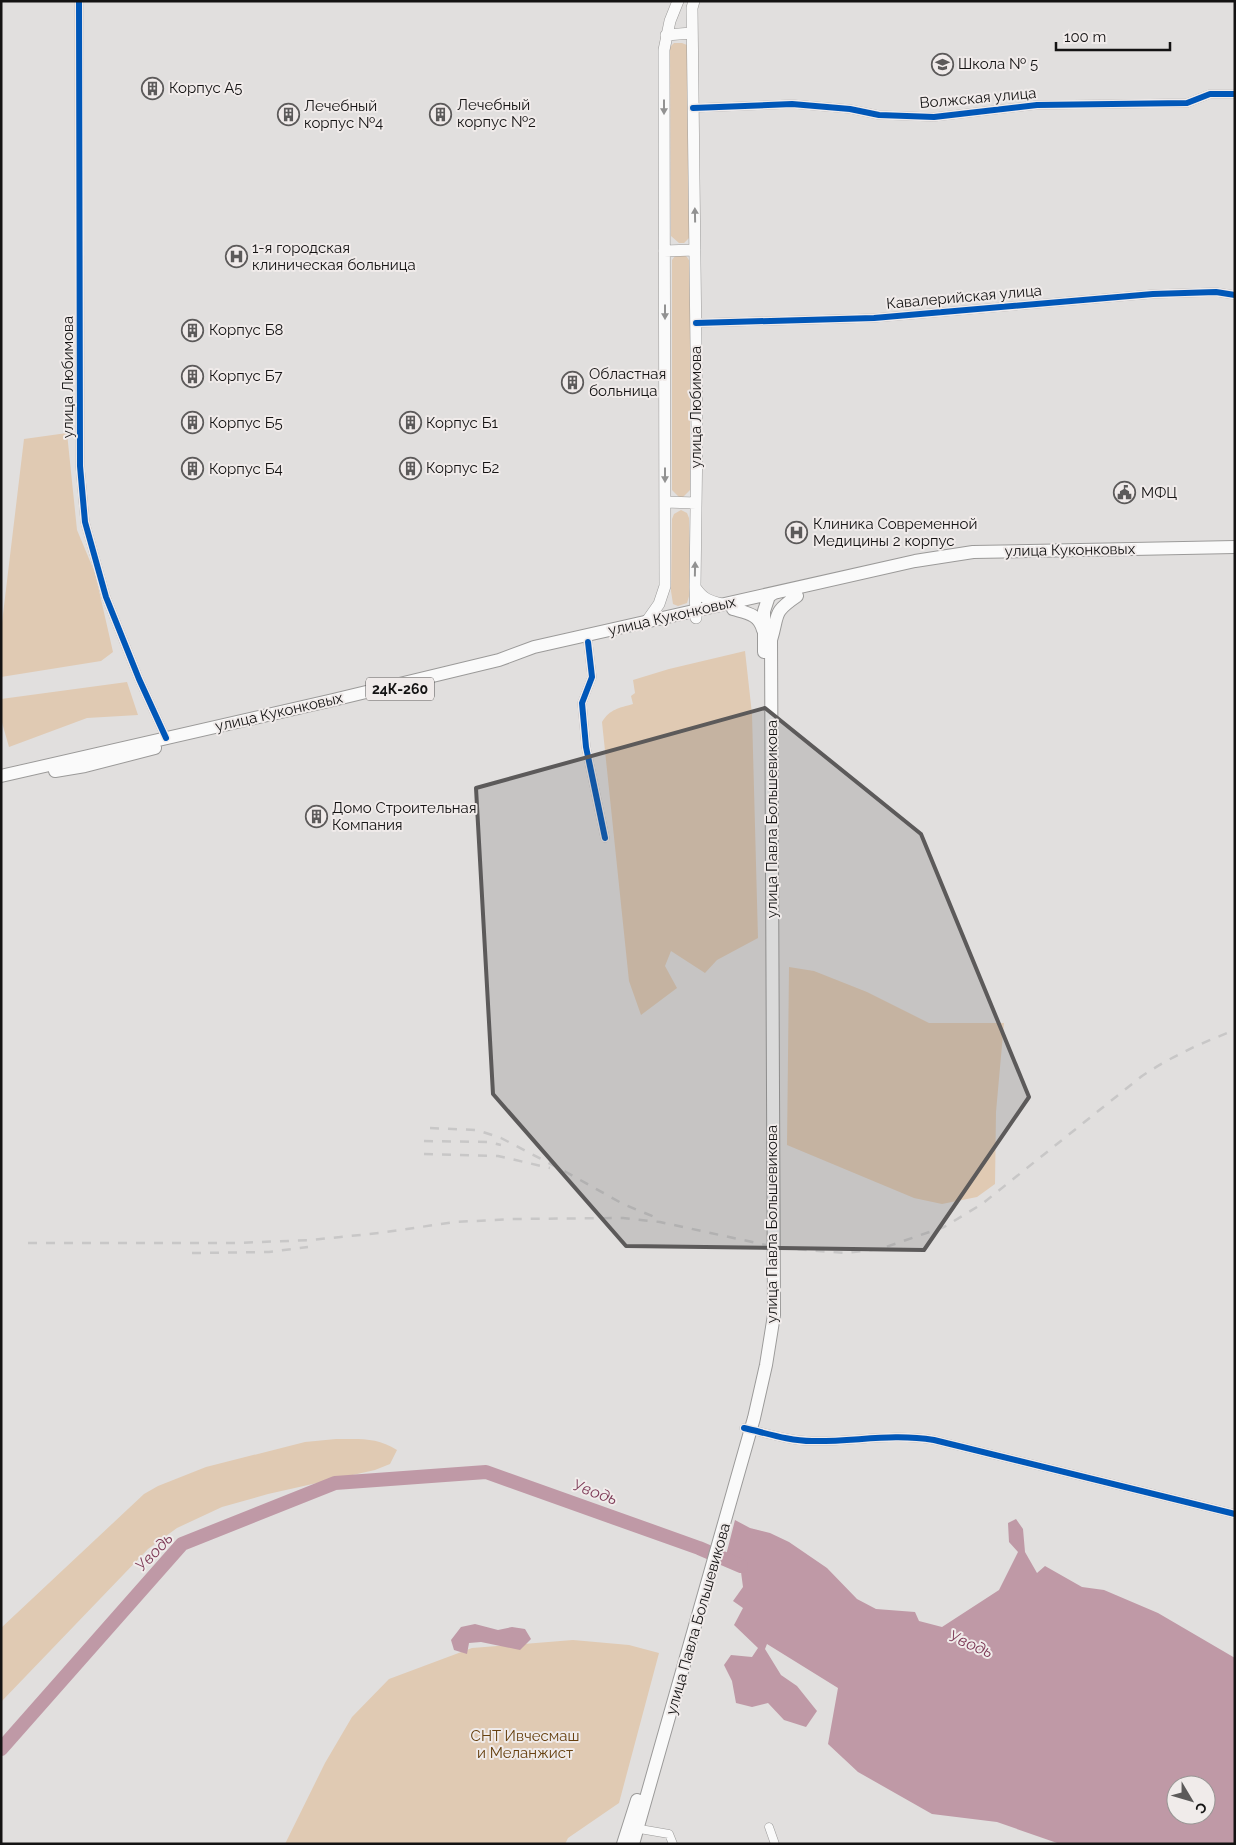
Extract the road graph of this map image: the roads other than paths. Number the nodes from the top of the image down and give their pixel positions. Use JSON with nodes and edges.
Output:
{"nodes":[{"id":1,"x":79,"y":1,"type":"edge"},
{"id":2,"x":678,"y":1,"type":"edge"},
{"id":3,"x":694,"y":1,"type":"edge"},
{"id":4,"x":692,"y":33,"type":"junction"},
{"id":5,"x":666,"y":35,"type":"junction"},
{"id":6,"x":1235,"y":94,"type":"edge"},
{"id":7,"x":693,"y":108,"type":"junction"},
{"id":8,"x":695,"y":250,"type":"junction"},
{"id":9,"x":664,"y":251,"type":"junction"},
{"id":10,"x":1235,"y":295,"type":"edge"},
{"id":11,"x":696,"y":323,"type":"junction"},
{"id":12,"x":665,"y":502,"type":"junction"},
{"id":13,"x":696,"y":503,"type":"junction"},
{"id":14,"x":1235,"y":547,"type":"edge"},
{"id":15,"x":1235,"y":555,"type":"edge"},
{"id":16,"x":695,"y":588,"type":"junction"},
{"id":17,"x":797,"y":596,"type":"junction"},
{"id":18,"x":770,"y":598,"type":"junction"},
{"id":19,"x":732,"y":604,"type":"junction"},
{"id":20,"x":696,"y":614,"type":"junction"},
{"id":21,"x":647,"y":621,"type":"junction"},
{"id":22,"x":768,"y":639,"type":"junction"},
{"id":23,"x":588,"y":642,"type":"junction"},
{"id":24,"x":167,"y":741,"type":"junction"},
{"id":25,"x":1,"y":776,"type":"edge"},
{"id":26,"x":1,"y":782,"type":"edge"},
{"id":27,"x":605,"y":838,"type":"dead end"},
{"id":28,"x":748,"y":1429,"type":"junction"},
{"id":29,"x":1235,"y":1514,"type":"edge"},
{"id":30,"x":634,"y":1828,"type":"junction"},
{"id":31,"x":769,"y":1828,"type":"dead end"},
{"id":32,"x":624,"y":1844,"type":"edge"},
{"id":33,"x":633,"y":1844,"type":"edge"},
{"id":34,"x":673,"y":1844,"type":"edge"},
{"id":35,"x":775,"y":1844,"type":"edge"}],
"edges":[{"from":1,"to":24,"type":"street","name":"улица Любимова"},
{"from":2,"to":5,"type":"main road","name":"улица Любимова"},
{"from":3,"to":4,"type":"main road","name":"улица Любимова"},
{"from":4,"to":5,"type":"main road"},
{"from":4,"to":7,"type":"main road","name":"улица Любимова"},
{"from":5,"to":9,"type":"main road","name":"улица Любимова","one_way":true},
{"from":6,"to":7,"type":"street","name":"Волжская улица"},
{"from":8,"to":7,"type":"main road","name":"улица Любимова","one_way":true},
{"from":8,"to":9,"type":"main road"},
{"from":8,"to":11,"type":"main road","name":"улица Любимова"},
{"from":9,"to":12,"type":"main road","name":"улица Любимова","one_way":true},
{"from":10,"to":11,"type":"street","name":"Кавалерийская улица"},
{"from":11,"to":13,"type":"main road","name":"улица Любимова"},
{"from":12,"to":13,"type":"main road"},
{"from":12,"to":21,"type":"main road","name":"улица Любимова"},
{"from":16,"to":13,"type":"main road","name":"улица Любимова","one_way":true},
{"from":14,"to":18,"type":"main road","name":"улица Куконковых"},
{"from":15,"to":17,"type":"main road","name":"улица Куконковых"},
{"from":16,"to":19,"type":"main road"},
{"from":16,"to":20,"type":"main road","name":"улица Любимова"},
{"from":17,"to":18,"type":"main road","name":"улица Куконковых"},
{"from":17,"to":22,"type":"main road","name":"улица Павла Большевикова"},
{"from":18,"to":19,"type":"main road","name":"улица Куконковых"},
{"from":18,"to":22,"type":"main road"},
{"from":19,"to":20,"type":"main road","name":"улица Куконковых","number":"24К-260"},
{"from":19,"to":22,"type":"main road"},
{"from":20,"to":21,"type":"main road","name":"улица Куконковых"},
{"from":20,"to":23,"type":"main road","name":"улица Куконковых","number":"24К-260"},
{"from":21,"to":24,"type":"main road","name":"улица Куконковых"},
{"from":22,"to":28,"type":"main road","name":"улица Павла Большевикова"},
{"from":23,"to":24,"type":"main road","name":"улица Куконковых","number":"24К-260"},
{"from":23,"to":27,"type":"street"},
{"from":24,"to":25,"type":"main road","name":"улица Куконковых"},
{"from":24,"to":26,"type":"main road","name":"улица Куконковых","number":"24К-260"},
{"from":28,"to":29,"type":"street"},
{"from":28,"to":30,"type":"main road","name":"улица Павла Большевикова"},
{"from":30,"to":32,"type":"main road","name":"улица Павла Большевикова"},
{"from":30,"to":33,"type":"main road","name":"улица Павла Большевикова"},
{"from":30,"to":34,"type":"street"},
{"from":31,"to":35,"type":"street"}]}
